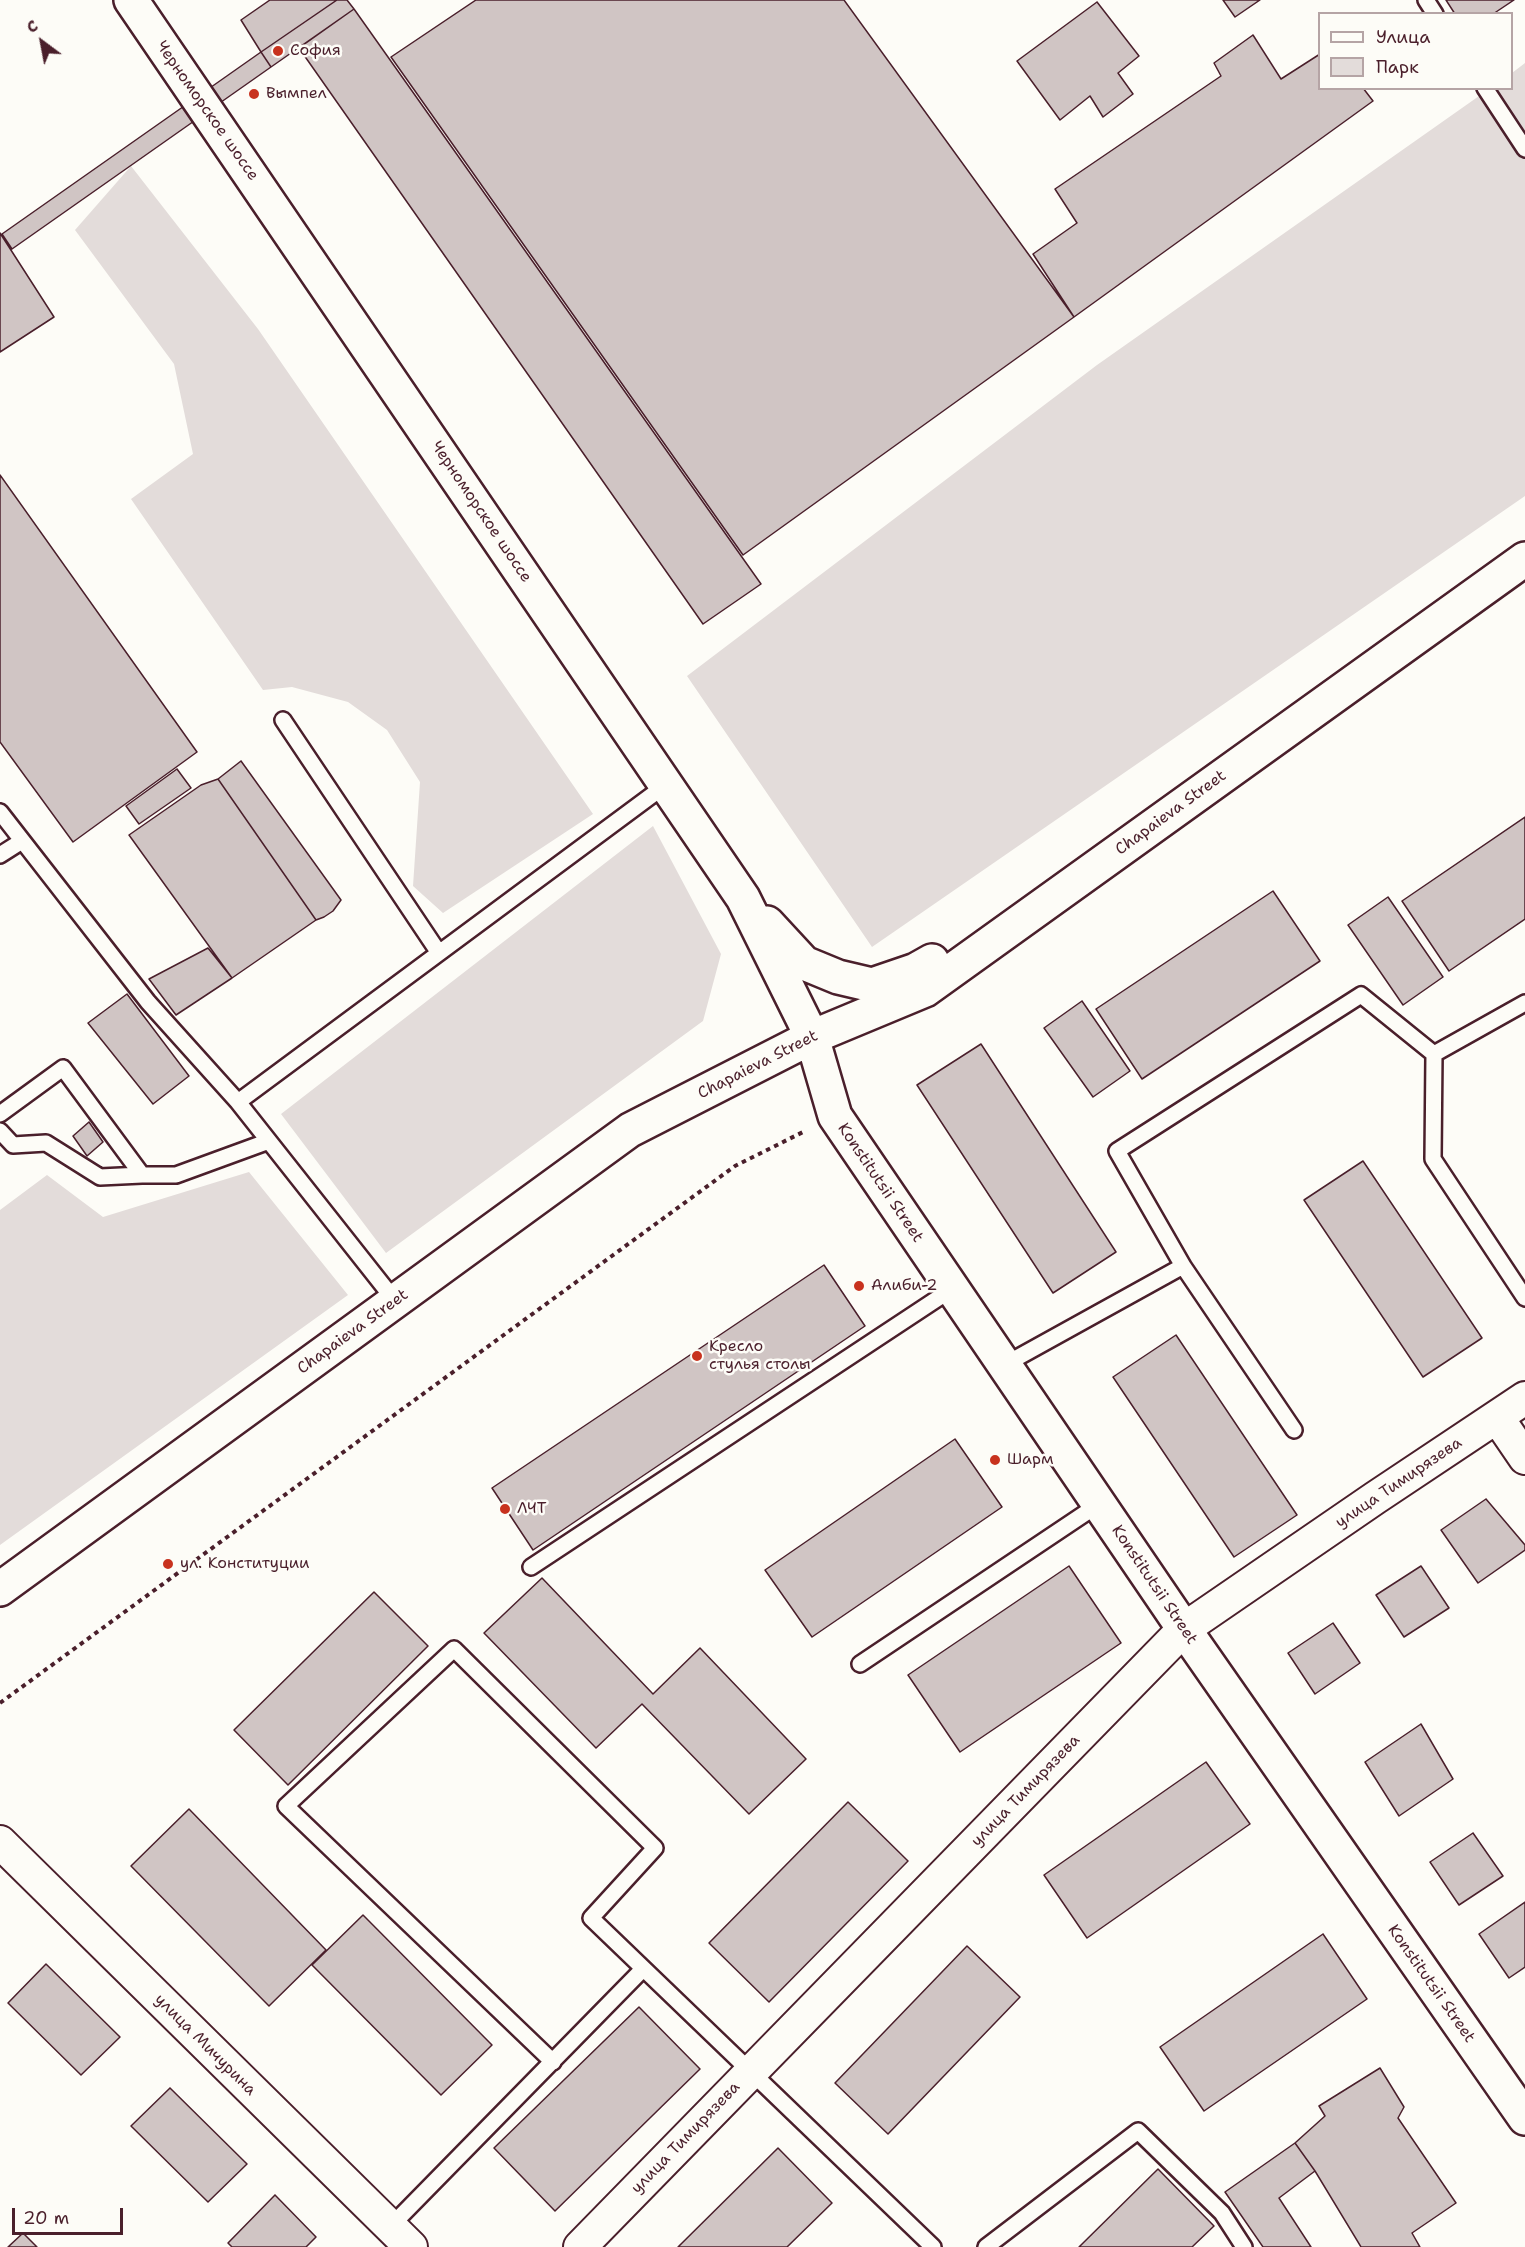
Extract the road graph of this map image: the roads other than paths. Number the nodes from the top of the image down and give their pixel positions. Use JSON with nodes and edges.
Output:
{"nodes":[{"id":1,"x":131,"y":0,"type":"edge"},
{"id":2,"x":1486,"y":90,"type":"edge"},
{"id":3,"x":1525,"y":149,"type":"edge"},
{"id":4,"x":1525,"y":559,"type":"edge"},
{"id":5,"x":283,"y":720,"type":"dead end"},
{"id":6,"x":667,"y":784,"type":"junction"},
{"id":7,"x":0,"y":812,"type":"edge"},
{"id":8,"x":22,"y":841,"type":"junction"},
{"id":9,"x":0,"y":855,"type":"edge"},
{"id":10,"x":1064,"y":890,"type":"junction"},
{"id":11,"x":743,"y":898,"type":"junction"},
{"id":12,"x":439,"y":953,"type":"junction"},
{"id":13,"x":1525,"y":1003,"type":"edge"},
{"id":14,"x":812,"y":1036,"type":"junction"},
{"id":15,"x":1434,"y":1054,"type":"junction"},
{"id":16,"x":238,"y":1102,"type":"junction"},
{"id":17,"x":0,"y":1114,"type":"edge"},
{"id":18,"x":0,"y":1131,"type":"edge"},
{"id":19,"x":269,"y":1141,"type":"junction"},
{"id":20,"x":142,"y":1176,"type":"junction"},
{"id":21,"x":1183,"y":1266,"type":"junction"},
{"id":22,"x":952,"y":1289,"type":"junction"},
{"id":23,"x":1525,"y":1298,"type":"edge"},
{"id":24,"x":396,"y":1302,"type":"junction"},
{"id":25,"x":1004,"y":1365,"type":"junction"},
{"id":26,"x":1525,"y":1398,"type":"edge"},
{"id":27,"x":1497,"y":1418,"type":"junction"},
{"id":28,"x":1294,"y":1430,"type":"dead end"},
{"id":29,"x":1525,"y":1458,"type":"edge"},
{"id":30,"x":1099,"y":1504,"type":"junction"},
{"id":31,"x":531,"y":1567,"type":"dead end"},
{"id":32,"x":0,"y":1589,"type":"edge"},
{"id":33,"x":1184,"y":1629,"type":"junction"},
{"id":34,"x":860,"y":1664,"type":"dead end"},
{"id":35,"x":0,"y":1842,"type":"edge"},
{"id":36,"x":643,"y":1969,"type":"junction"},
{"id":37,"x":553,"y":2062,"type":"junction"},
{"id":38,"x":751,"y":2072,"type":"junction"},
{"id":39,"x":1525,"y":2118,"type":"edge"},
{"id":40,"x":400,"y":2237,"type":"edge"},
{"id":41,"x":580,"y":2247,"type":"edge"},
{"id":42,"x":933,"y":2247,"type":"edge"},
{"id":43,"x":986,"y":2247,"type":"edge"},
{"id":44,"x":1244,"y":2247,"type":"edge"}],
"edges":[{"from":1,"to":6,"type":"main road","name":"Черноморское шоссе"},
{"from":2,"to":3,"type":"lane"},
{"from":4,"to":10,"type":"main road","name":"Chapaieva Street"},
{"from":5,"to":12,"type":"lane"},
{"from":6,"to":11,"type":"main road","name":"Черноморское шоссе"},
{"from":6,"to":12,"type":"lane"},
{"from":7,"to":8,"type":"lane"},
{"from":8,"to":9,"type":"lane"},
{"from":8,"to":16,"type":"lane"},
{"from":10,"to":11,"type":"main road"},
{"from":10,"to":14,"type":"main road","name":"Chapaieva Street"},
{"from":11,"to":14,"type":"main road","name":"Черноморское шоссе"},
{"from":12,"to":16,"type":"lane"},
{"from":13,"to":15,"type":"lane"},
{"from":14,"to":22,"type":"main road","name":"Konstitutsii Street"},
{"from":14,"to":24,"type":"main road","name":"Chapaieva Street"},
{"from":15,"to":21,"type":"lane"},
{"from":15,"to":23,"type":"lane"},
{"from":16,"to":19,"type":"lane"},
{"from":17,"to":20,"type":"lane"},
{"from":18,"to":20,"type":"lane"},
{"from":19,"to":20,"type":"lane"},
{"from":19,"to":24,"type":"lane"},
{"from":21,"to":25,"type":"lane"},
{"from":21,"to":28,"type":"lane"},
{"from":22,"to":25,"type":"main road","name":"Konstitutsii Street"},
{"from":22,"to":31,"type":"lane"},
{"from":24,"to":32,"type":"main road","name":"Chapaieva Street"},
{"from":25,"to":30,"type":"main road","name":"Konstitutsii Street"},
{"from":26,"to":27,"type":"street","name":"улица Тимирязева"},
{"from":27,"to":29,"type":"street"},
{"from":27,"to":33,"type":"street","name":"улица Тимирязева"},
{"from":30,"to":33,"type":"main road","name":"Konstitutsii Street"},
{"from":30,"to":34,"type":"lane"},
{"from":33,"to":38,"type":"street","name":"улица Тимирязева"},
{"from":33,"to":39,"type":"main road","name":"Konstitutsii Street"},
{"from":35,"to":40,"type":"street","name":"улица Мичурина"},
{"from":36,"to":37,"type":"lane"},
{"from":36,"to":37,"type":"lane"},
{"from":36,"to":38,"type":"lane"},
{"from":37,"to":40,"type":"lane"},
{"from":38,"to":41,"type":"street","name":"улица Тимирязева"},
{"from":38,"to":42,"type":"lane"},
{"from":43,"to":44,"type":"lane"}]}
